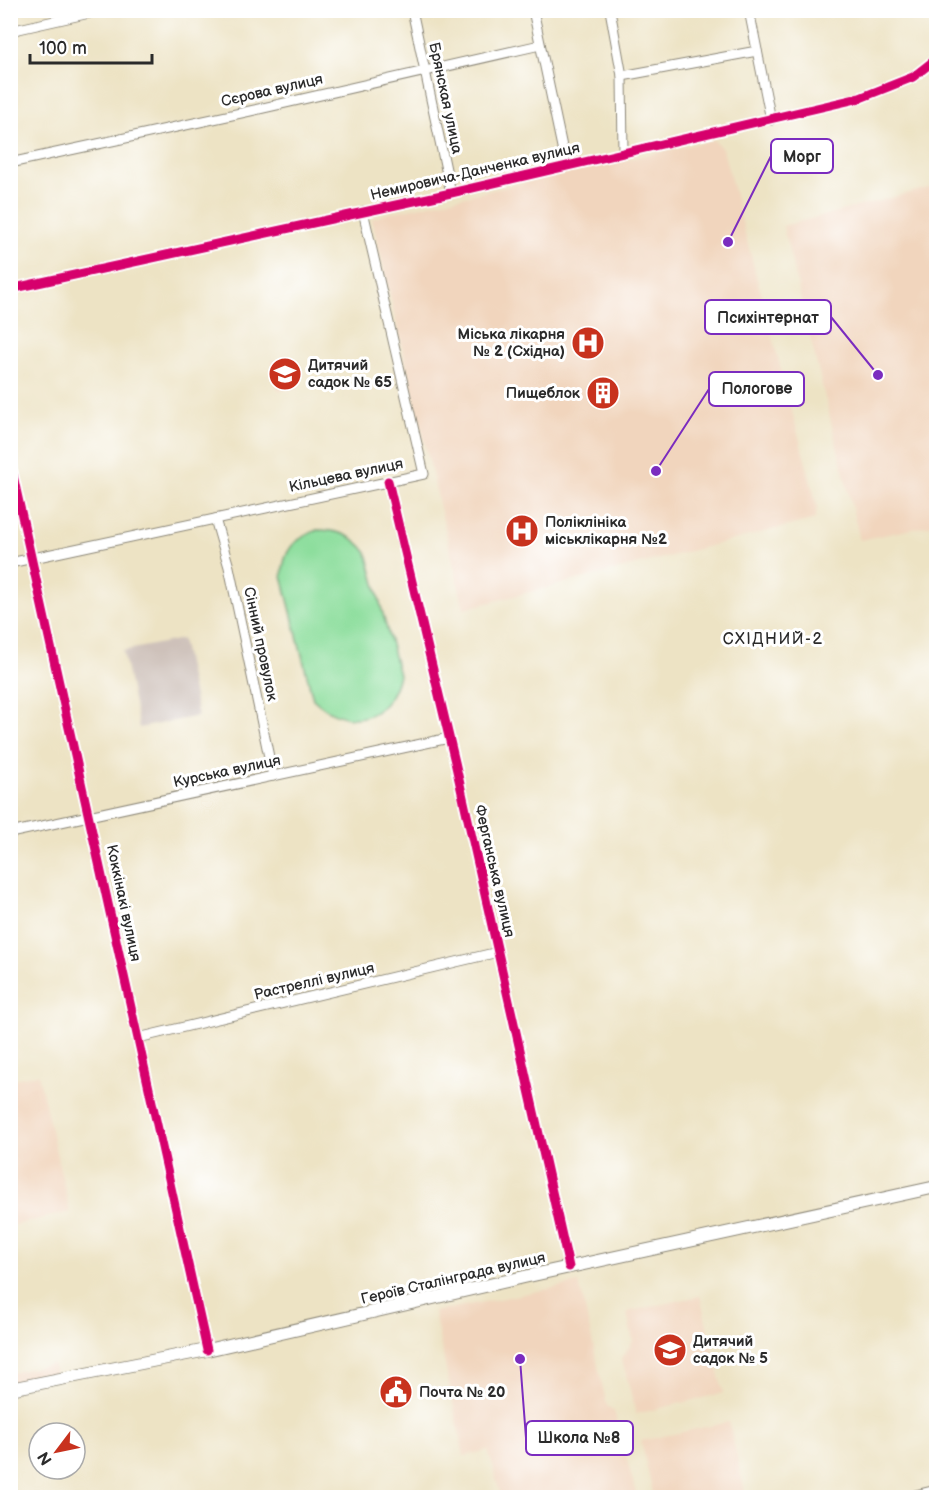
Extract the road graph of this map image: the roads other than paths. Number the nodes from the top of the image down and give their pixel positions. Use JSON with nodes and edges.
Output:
{"nodes":[{"id":1,"x":103,"y":10,"type":"edge"},
{"id":2,"x":412,"y":10,"type":"edge"},
{"id":3,"x":533,"y":10,"type":"edge"},
{"id":4,"x":610,"y":10,"type":"edge"},
{"id":5,"x":748,"y":10,"type":"edge"},
{"id":6,"x":10,"y":30,"type":"edge"},
{"id":7,"x":540,"y":45,"type":"junction"},
{"id":8,"x":757,"y":51,"type":"junction"},
{"id":9,"x":936,"y":59,"type":"edge"},
{"id":10,"x":426,"y":71,"type":"junction"},
{"id":11,"x":622,"y":76,"type":"junction"},
{"id":12,"x":771,"y":120,"type":"junction"},
{"id":13,"x":623,"y":153,"type":"junction"},
{"id":14,"x":10,"y":163,"type":"edge"},
{"id":15,"x":566,"y":166,"type":"junction"},
{"id":16,"x":451,"y":192,"type":"junction"},
{"id":17,"x":363,"y":211,"type":"junction"},
{"id":18,"x":10,"y":289,"type":"edge"},
{"id":19,"x":10,"y":462,"type":"edge"},
{"id":20,"x":388,"y":481,"type":"junction"},
{"id":21,"x":215,"y":519,"type":"junction"},
{"id":22,"x":32,"y":558,"type":"junction"},
{"id":23,"x":10,"y":563,"type":"edge"},
{"id":24,"x":449,"y":738,"type":"junction"},
{"id":25,"x":273,"y":776,"type":"junction"},
{"id":26,"x":90,"y":816,"type":"junction"},
{"id":27,"x":10,"y":833,"type":"edge"},
{"id":28,"x":498,"y":952,"type":"junction"},
{"id":29,"x":138,"y":1038,"type":"junction"},
{"id":30,"x":936,"y":1187,"type":"edge"},
{"id":31,"x":569,"y":1267,"type":"junction"},
{"id":32,"x":207,"y":1350,"type":"junction"},
{"id":33,"x":10,"y":1389,"type":"edge"},
{"id":34,"x":936,"y":1490,"type":"edge"},
{"id":35,"x":903,"y":1497,"type":"edge"}],
"edges":[{"from":1,"to":6,"type":"street"},
{"from":2,"to":10,"type":"street","name":"Брянская улица"},
{"from":3,"to":7,"type":"street"},
{"from":4,"to":11,"type":"street"},
{"from":5,"to":8,"type":"street"},
{"from":7,"to":10,"type":"street","name":"Сєрова вулиця"},
{"from":7,"to":15,"type":"street"},
{"from":8,"to":11,"type":"street"},
{"from":8,"to":12,"type":"street"},
{"from":9,"to":12,"type":"street","name":"Немировича-Данченка вулиця"},
{"from":10,"to":14,"type":"street","name":"Сєрова вулиця"},
{"from":10,"to":16,"type":"street","name":"Брянская улица"},
{"from":11,"to":13,"type":"street"},
{"from":12,"to":13,"type":"street","name":"Немировича-Данченка вулиця"},
{"from":13,"to":15,"type":"street","name":"Немировича-Данченка вулиця"},
{"from":15,"to":16,"type":"street","name":"Немировича-Данченка вулиця"},
{"from":16,"to":17,"type":"street","name":"Немировича-Данченка вулиця"},
{"from":17,"to":18,"type":"street","name":"Немировича-Данченка вулиця"},
{"from":17,"to":20,"type":"street","name":"Кільцева вулиця"},
{"from":19,"to":22,"type":"street","name":"Коккінакі вулиця"},
{"from":20,"to":21,"type":"street","name":"Кільцева вулиця"},
{"from":20,"to":24,"type":"street","name":"Ферганська вулиця"},
{"from":21,"to":22,"type":"street","name":"Кільцева вулиця"},
{"from":21,"to":25,"type":"street","name":"Сінний провулок"},
{"from":22,"to":23,"type":"street","name":"Кільцева вулиця"},
{"from":22,"to":26,"type":"street","name":"Коккінакі вулиця"},
{"from":24,"to":25,"type":"street","name":"Курська вулиця"},
{"from":24,"to":28,"type":"street","name":"Ферганська вулиця"},
{"from":25,"to":26,"type":"street","name":"Курська вулиця"},
{"from":26,"to":27,"type":"street","name":"Курська вулиця"},
{"from":26,"to":29,"type":"street","name":"Коккінакі вулиця"},
{"from":28,"to":29,"type":"street","name":"Растреллі вулиця"},
{"from":28,"to":31,"type":"street","name":"Ферганська вулиця"},
{"from":29,"to":32,"type":"street","name":"Коккінакі вулиця"},
{"from":30,"to":31,"type":"main road","name":"Героїв Сталінграда вулиця"},
{"from":31,"to":32,"type":"main road","name":"Героїв Сталінграда вулиця"},
{"from":32,"to":33,"type":"main road","name":"Героїв Сталінграда вулиця"},
{"from":34,"to":35,"type":"street"}]}
